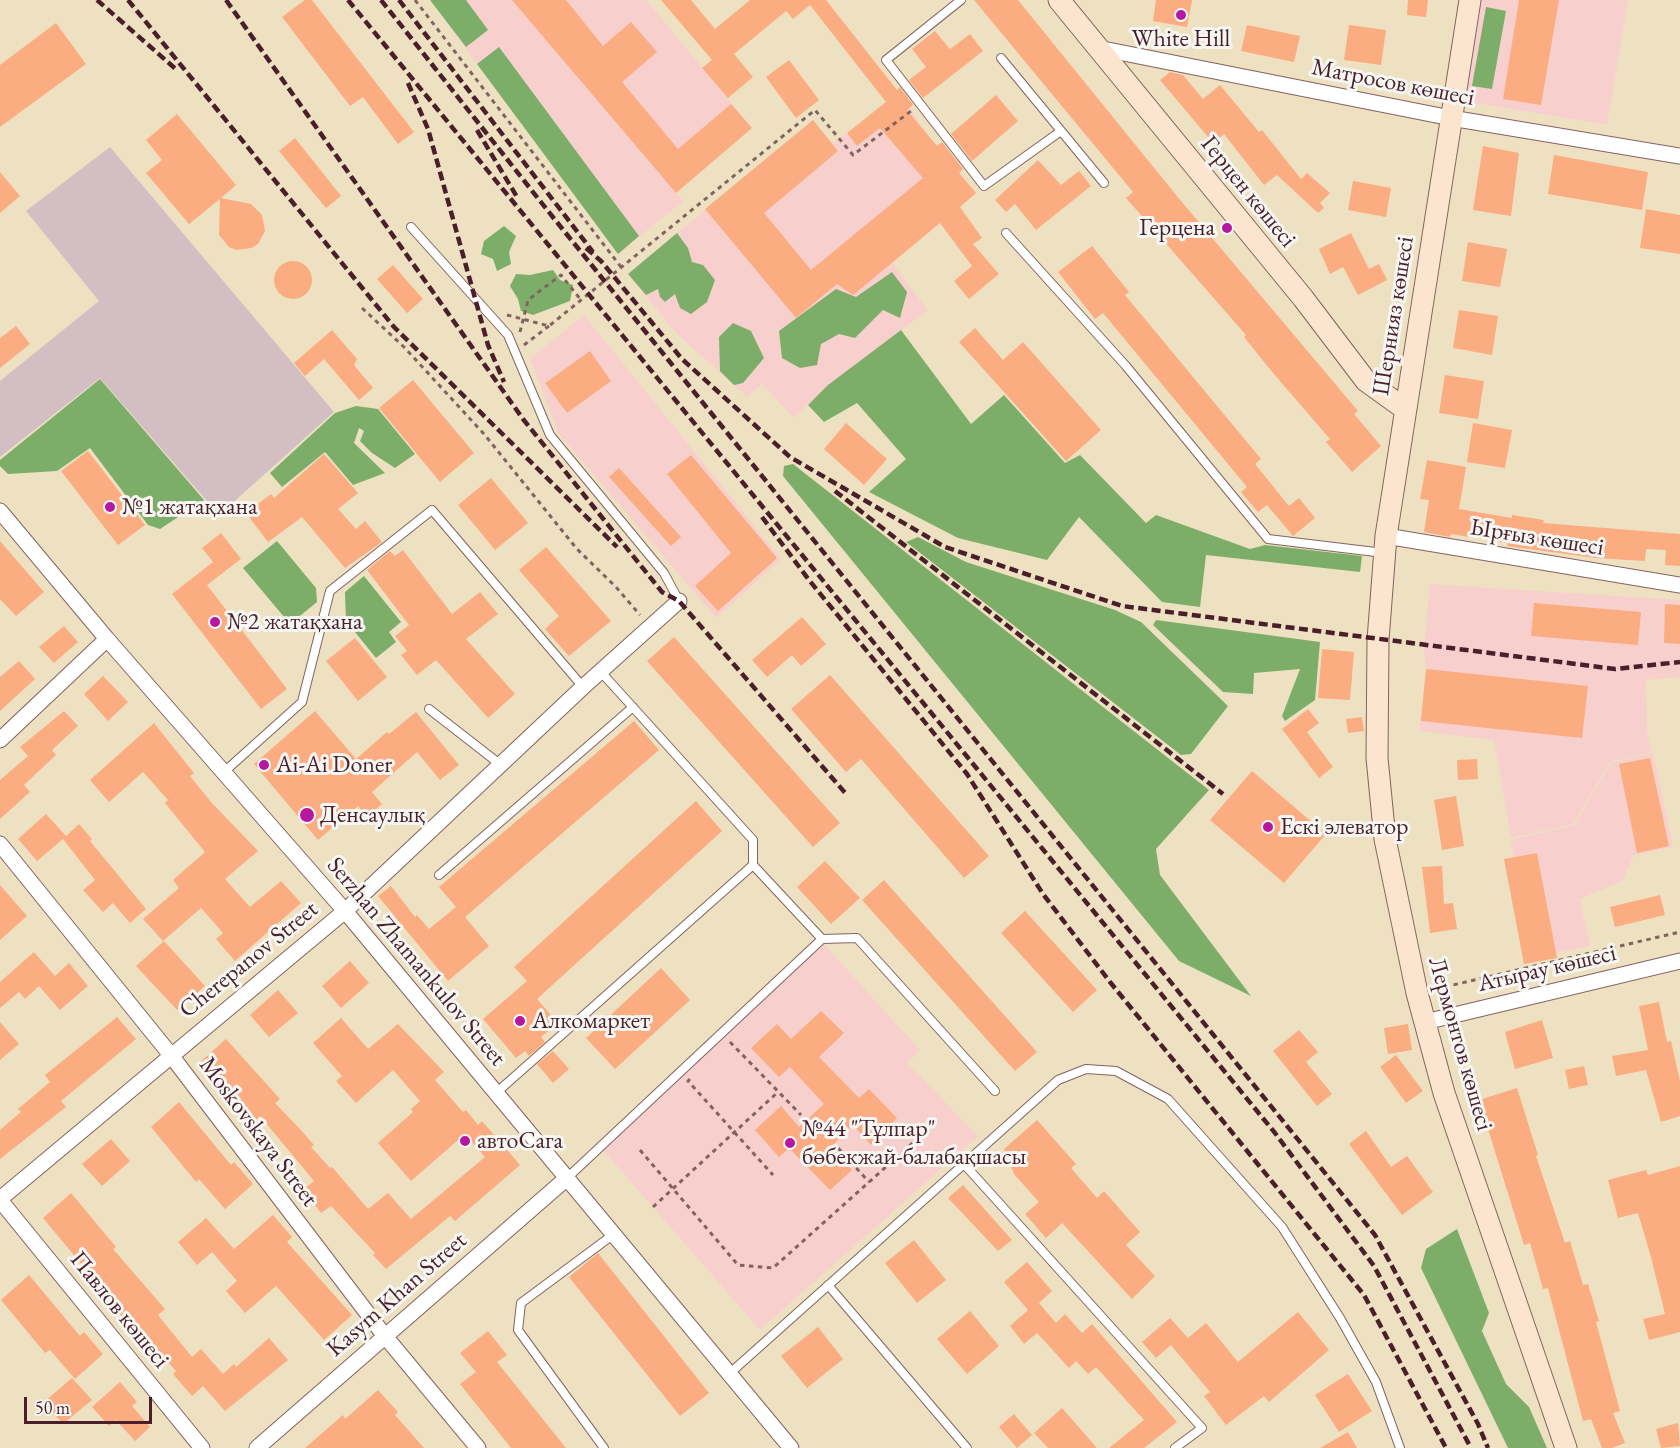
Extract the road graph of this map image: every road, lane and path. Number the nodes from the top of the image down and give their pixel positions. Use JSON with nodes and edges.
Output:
{"nodes":[{"id":1,"x":415,"y":0,"type":"edge"},
{"id":2,"x":961,"y":0,"type":"edge"},
{"id":3,"x":1059,"y":0,"type":"edge"},
{"id":4,"x":1470,"y":0,"type":"edge"},
{"id":5,"x":1098,"y":48,"type":"junction"},
{"id":6,"x":1001,"y":58,"type":"dead end"},
{"id":7,"x":920,"y":104,"type":"junction"},
{"id":8,"x":1451,"y":118,"type":"junction"},
{"id":9,"x":1061,"y":131,"type":"junction"},
{"id":10,"x":1680,"y":156,"type":"edge"},
{"id":11,"x":1104,"y":183,"type":"dead end"},
{"id":12,"x":411,"y":226,"type":"dead end"},
{"id":13,"x":1006,"y":232,"type":"dead end"},
{"id":14,"x":621,"y":267,"type":"junction"},
{"id":15,"x":581,"y":300,"type":"junction"},
{"id":16,"x":362,"y":308,"type":"dead end"},
{"id":17,"x":486,"y":310,"type":"junction"},
{"id":18,"x":522,"y":319,"type":"junction"},
{"id":19,"x":549,"y":326,"type":"junction"},
{"id":20,"x":1405,"y":408,"type":"junction"},
{"id":21,"x":0,"y":511,"type":"edge"},
{"id":22,"x":1386,"y":544,"type":"junction"},
{"id":23,"x":1680,"y":585,"type":"edge"},
{"id":24,"x":679,"y":601,"type":"joint"},
{"id":25,"x":650,"y":626,"type":"junction"},
{"id":26,"x":107,"y":639,"type":"junction"},
{"id":27,"x":1378,"y":640,"type":"joint"},
{"id":28,"x":602,"y":672,"type":"junction"},
{"id":29,"x":583,"y":687,"type":"junction"},
{"id":30,"x":633,"y":707,"type":"junction"},
{"id":31,"x":429,"y":709,"type":"dead end"},
{"id":32,"x":0,"y":740,"type":"edge"},
{"id":33,"x":501,"y":765,"type":"junction"},
{"id":34,"x":224,"y":772,"type":"junction"},
{"id":35,"x":0,"y":844,"type":"edge"},
{"id":36,"x":753,"y":865,"type":"junction"},
{"id":37,"x":440,"y":875,"type":"dead end"},
{"id":38,"x":345,"y":910,"type":"junction"},
{"id":39,"x":1680,"y":932,"type":"edge"},
{"id":40,"x":822,"y":939,"type":"junction"},
{"id":41,"x":1680,"y":961,"type":"edge"},
{"id":42,"x":1417,"y":993,"type":"junction"},
{"id":43,"x":1425,"y":1022,"type":"junction"},
{"id":44,"x":738,"y":1035,"type":"dead end"},
{"id":45,"x":730,"y":1042,"type":"junction"},
{"id":46,"x":722,"y":1050,"type":"dead end"},
{"id":47,"x":170,"y":1054,"type":"junction"},
{"id":48,"x":697,"y":1073,"type":"dead end"},
{"id":49,"x":995,"y":1091,"type":"dead end"},
{"id":50,"x":778,"y":1092,"type":"junction"},
{"id":51,"x":496,"y":1093,"type":"junction"},
{"id":52,"x":801,"y":1115,"type":"dead end"},
{"id":53,"x":735,"y":1131,"type":"junction"},
{"id":54,"x":917,"y":1139,"type":"dead end"},
{"id":55,"x":838,"y":1149,"type":"dead end"},
{"id":56,"x":640,"y":1150,"type":"dead end"},
{"id":57,"x":964,"y":1164,"type":"junction"},
{"id":58,"x":773,"y":1175,"type":"dead end"},
{"id":59,"x":567,"y":1178,"type":"junction"},
{"id":60,"x":869,"y":1182,"type":"junction"},
{"id":61,"x":673,"y":1189,"type":"junction"},
{"id":62,"x":0,"y":1200,"type":"edge"},
{"id":63,"x":653,"y":1207,"type":"dead end"},
{"id":64,"x":614,"y":1234,"type":"junction"},
{"id":65,"x":828,"y":1285,"type":"junction"},
{"id":66,"x":384,"y":1335,"type":"junction"},
{"id":67,"x":729,"y":1374,"type":"junction"},
{"id":68,"x":202,"y":1448,"type":"edge"},
{"id":69,"x":257,"y":1448,"type":"edge"},
{"id":70,"x":478,"y":1448,"type":"edge"},
{"id":71,"x":604,"y":1448,"type":"edge"},
{"id":72,"x":791,"y":1448,"type":"edge"},
{"id":73,"x":967,"y":1448,"type":"edge"},
{"id":74,"x":1175,"y":1448,"type":"edge"},
{"id":75,"x":1400,"y":1448,"type":"edge"},
{"id":76,"x":1566,"y":1448,"type":"edge"}],
"edges":[{"from":1,"to":14,"type":"path"},
{"from":2,"to":7,"type":"lane"},
{"from":3,"to":5,"type":"street","name":"Герцен көшесі"},
{"from":4,"to":8,"type":"street","name":"Шернияз көшесі"},
{"from":5,"to":8,"type":"street","name":"Матросов көшесі"},
{"from":5,"to":20,"type":"street","name":"Герцен көшесі"},
{"from":6,"to":9,"type":"lane"},
{"from":7,"to":9,"type":"lane"},
{"from":7,"to":14,"type":"path"},
{"from":8,"to":10,"type":"street","name":"Матросов көшесі"},
{"from":8,"to":20,"type":"street","name":"Шернияз көшесі"},
{"from":9,"to":11,"type":"lane"},
{"from":12,"to":17,"type":"lane"},
{"from":13,"to":22,"type":"lane"},
{"from":14,"to":15,"type":"path"},
{"from":15,"to":18,"type":"path"},
{"from":15,"to":19,"type":"path"},
{"from":16,"to":25,"type":"path"},
{"from":17,"to":18,"type":"path"},
{"from":17,"to":24,"type":"lane"},
{"from":18,"to":19,"type":"path"},
{"from":18,"to":19,"type":"path"},
{"from":20,"to":22,"type":"street","name":"Шернияз көшесі"},
{"from":21,"to":26,"type":"street","name":"Serzhan Zhamankulov Street"},
{"from":22,"to":23,"type":"street","name":"Ырғыз көшесі"},
{"from":22,"to":27,"type":"street","name":"Шернияз көшесі"},
{"from":24,"to":25,"type":"street","name":"Cherepanov Street"},
{"from":25,"to":28,"type":"street","name":"Cherepanov Street"},
{"from":26,"to":32,"type":"street"},
{"from":26,"to":34,"type":"street","name":"Serzhan Zhamankulov Street"},
{"from":27,"to":42,"type":"street","name":"Лермонтов көшесі"},
{"from":28,"to":29,"type":"street","name":"Cherepanov Street"},
{"from":28,"to":30,"type":"lane"},
{"from":29,"to":33,"type":"street","name":"Cherepanov Street"},
{"from":29,"to":34,"type":"lane"},
{"from":30,"to":36,"type":"lane"},
{"from":30,"to":37,"type":"lane"},
{"from":31,"to":33,"type":"lane"},
{"from":33,"to":38,"type":"street","name":"Cherepanov Street"},
{"from":34,"to":38,"type":"street","name":"Serzhan Zhamankulov Street"},
{"from":35,"to":47,"type":"street","name":"Moskovskaya Street"},
{"from":36,"to":40,"type":"lane"},
{"from":36,"to":51,"type":"lane"},
{"from":38,"to":47,"type":"street","name":"Cherepanov Street"},
{"from":38,"to":51,"type":"street","name":"Serzhan Zhamankulov Street"},
{"from":39,"to":42,"type":"path"},
{"from":40,"to":49,"type":"lane"},
{"from":40,"to":59,"type":"lane"},
{"from":41,"to":43,"type":"street","name":"Атырау көшесі"},
{"from":42,"to":43,"type":"street","name":"Лермонтов көшесі"},
{"from":43,"to":76,"type":"street","name":"Лермонтов көшесі"},
{"from":44,"to":45,"type":"path"},
{"from":45,"to":46,"type":"path"},
{"from":45,"to":50,"type":"path"},
{"from":47,"to":62,"type":"street","name":"Cherepanov Street"},
{"from":47,"to":66,"type":"street","name":"Moskovskaya Street"},
{"from":48,"to":53,"type":"path"},
{"from":50,"to":52,"type":"path"},
{"from":50,"to":53,"type":"path"},
{"from":51,"to":59,"type":"street","name":"Serzhan Zhamankulov Street"},
{"from":53,"to":58,"type":"path"},
{"from":53,"to":61,"type":"path"},
{"from":54,"to":60,"type":"path"},
{"from":55,"to":60,"type":"path"},
{"from":56,"to":61,"type":"path"},
{"from":57,"to":65,"type":"lane"},
{"from":57,"to":74,"type":"lane"},
{"from":57,"to":75,"type":"lane"},
{"from":59,"to":64,"type":"street","name":"Serzhan Zhamankulov Street"},
{"from":59,"to":66,"type":"street","name":"Kasym Khan Street"},
{"from":60,"to":61,"type":"path"},
{"from":61,"to":63,"type":"path"},
{"from":62,"to":68,"type":"street","name":"Павлов көшесі"},
{"from":64,"to":67,"type":"street","name":"Serzhan Zhamankulov Street"},
{"from":64,"to":71,"type":"lane"},
{"from":65,"to":67,"type":"lane"},
{"from":65,"to":73,"type":"lane"},
{"from":66,"to":69,"type":"street","name":"Kasym Khan Street"},
{"from":66,"to":70,"type":"street","name":"Moskovskaya Street"},
{"from":67,"to":72,"type":"street","name":"Serzhan Zhamankulov Street"}]}
